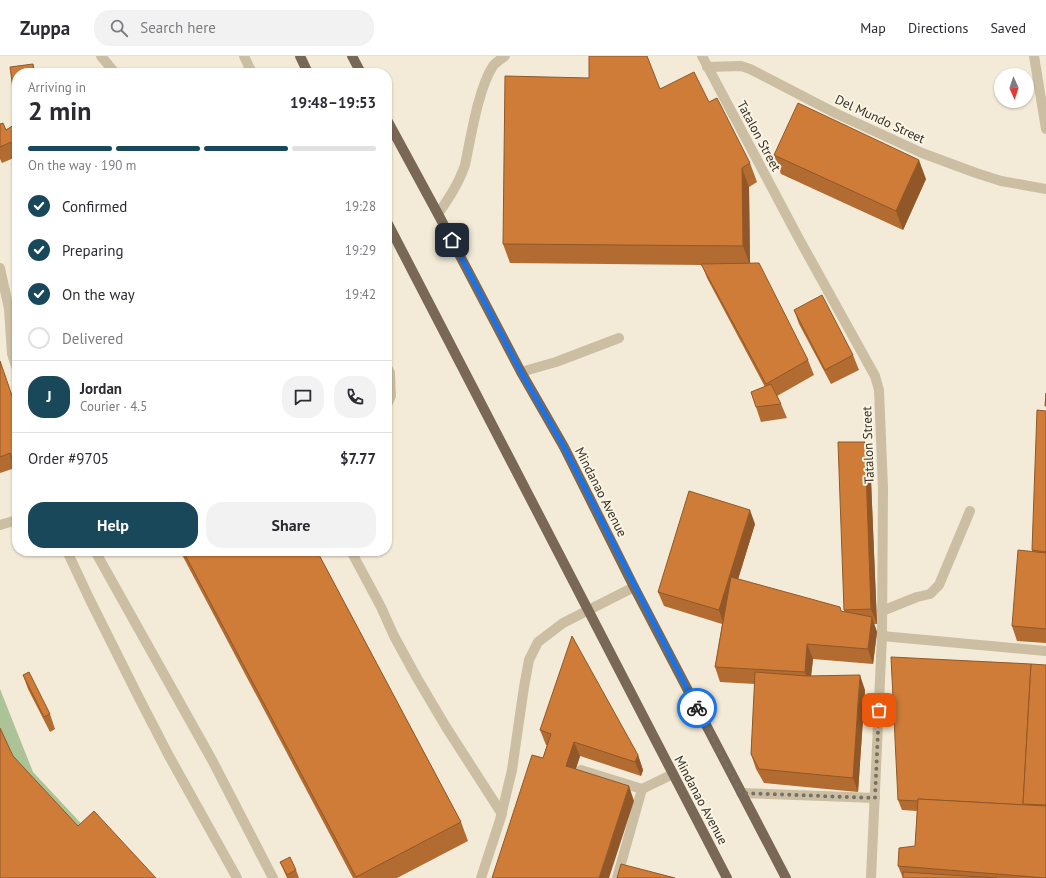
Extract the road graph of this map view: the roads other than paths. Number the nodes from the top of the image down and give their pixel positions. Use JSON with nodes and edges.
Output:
{"nodes":[{"id":1,"x":101,"y":56,"type":"edge"},
{"id":2,"x":244,"y":56,"type":"edge"},
{"id":3,"x":300,"y":56,"type":"edge"},
{"id":4,"x":352,"y":56,"type":"edge"},
{"id":5,"x":505,"y":56,"type":"edge"},
{"id":6,"x":702,"y":56,"type":"edge"},
{"id":7,"x":1034,"y":56,"type":"edge"},
{"id":8,"x":707,"y":67,"type":"junction"},
{"id":9,"x":111,"y":68,"type":"edge"},
{"id":10,"x":250,"y":68,"type":"edge"},
{"id":11,"x":306,"y":68,"type":"edge"},
{"id":12,"x":358,"y":68,"type":"edge"},
{"id":13,"x":392,"y":129,"type":"edge"},
{"id":14,"x":1046,"y":129,"type":"edge"},
{"id":15,"x":1046,"y":189,"type":"edge"},
{"id":16,"x":438,"y":214,"type":"junction"},
{"id":17,"x":392,"y":232,"type":"edge"},
{"id":18,"x":0,"y":268,"type":"edge"},
{"id":19,"x":12,"y":325,"type":"edge"},
{"id":20,"x":619,"y":338,"type":"dead end"},
{"id":21,"x":521,"y":372,"type":"junction"},
{"id":22,"x":970,"y":511,"type":"dead end"},
{"id":23,"x":12,"y":521,"type":"edge"},
{"id":24,"x":0,"y":525,"type":"edge"},
{"id":25,"x":70,"y":556,"type":"edge"},
{"id":26,"x":97,"y":556,"type":"edge"},
{"id":27,"x":354,"y":556,"type":"edge"},
{"id":28,"x":634,"y":586,"type":"junction"},
{"id":29,"x":589,"y":610,"type":"junction"},
{"id":30,"x":882,"y":611,"type":"junction"},
{"id":31,"x":882,"y":636,"type":"junction"},
{"id":32,"x":1046,"y":651,"type":"edge"},
{"id":33,"x":581,"y":770,"type":"edge"},
{"id":34,"x":673,"y":774,"type":"junction"},
{"id":35,"x":642,"y":789,"type":"junction"},
{"id":36,"x":741,"y":793,"type":"junction"},
{"id":37,"x":875,"y":798,"type":"junction"},
{"id":38,"x":502,"y":814,"type":"junction"},
{"id":39,"x":237,"y":878,"type":"edge"},
{"id":40,"x":274,"y":878,"type":"edge"},
{"id":41,"x":481,"y":878,"type":"edge"},
{"id":42,"x":617,"y":878,"type":"edge"},
{"id":43,"x":727,"y":878,"type":"edge"},
{"id":44,"x":786,"y":878,"type":"edge"},
{"id":45,"x":871,"y":878,"type":"edge"}],
"edges":[{"from":1,"to":9,"type":"street"},
{"from":2,"to":10,"type":"street"},
{"from":3,"to":11,"type":"main road"},
{"from":4,"to":12,"type":"main road"},
{"from":5,"to":16,"type":"street"},
{"from":6,"to":8,"type":"street","name":"Tatalon Street"},
{"from":7,"to":14,"type":"street"},
{"from":8,"to":15,"type":"street","name":"Del Mundo Street"},
{"from":8,"to":30,"type":"street","name":"Tatalon Street"},
{"from":13,"to":16,"type":"main road","name":"Mindanao Avenue"},
{"from":16,"to":21,"type":"main road","name":"Mindanao Avenue"},
{"from":17,"to":29,"type":"main road","name":"Mindanao Avenue"},
{"from":18,"to":19,"type":"street"},
{"from":20,"to":21,"type":"street"},
{"from":21,"to":28,"type":"main road","name":"Mindanao Avenue"},
{"from":22,"to":30,"type":"street"},
{"from":23,"to":24,"type":"street"},
{"from":25,"to":39,"type":"street"},
{"from":26,"to":40,"type":"street"},
{"from":27,"to":38,"type":"street"},
{"from":28,"to":29,"type":"street"},
{"from":28,"to":36,"type":"main road","name":"Mindanao Avenue"},
{"from":29,"to":34,"type":"main road","name":"Mindanao Avenue"},
{"from":29,"to":38,"type":"street"},
{"from":30,"to":31,"type":"street","name":"Tatalon Street"},
{"from":31,"to":32,"type":"street"},
{"from":31,"to":37,"type":"street","name":"Tatalon Street"},
{"from":33,"to":35,"type":"street"},
{"from":34,"to":35,"type":"street"},
{"from":34,"to":43,"type":"main road","name":"Mindanao Avenue"},
{"from":35,"to":42,"type":"street"},
{"from":36,"to":37,"type":"street"},
{"from":36,"to":44,"type":"main road","name":"Mindanao Avenue"},
{"from":37,"to":45,"type":"street","name":"Tatalon Street"},
{"from":38,"to":41,"type":"street"}]}
